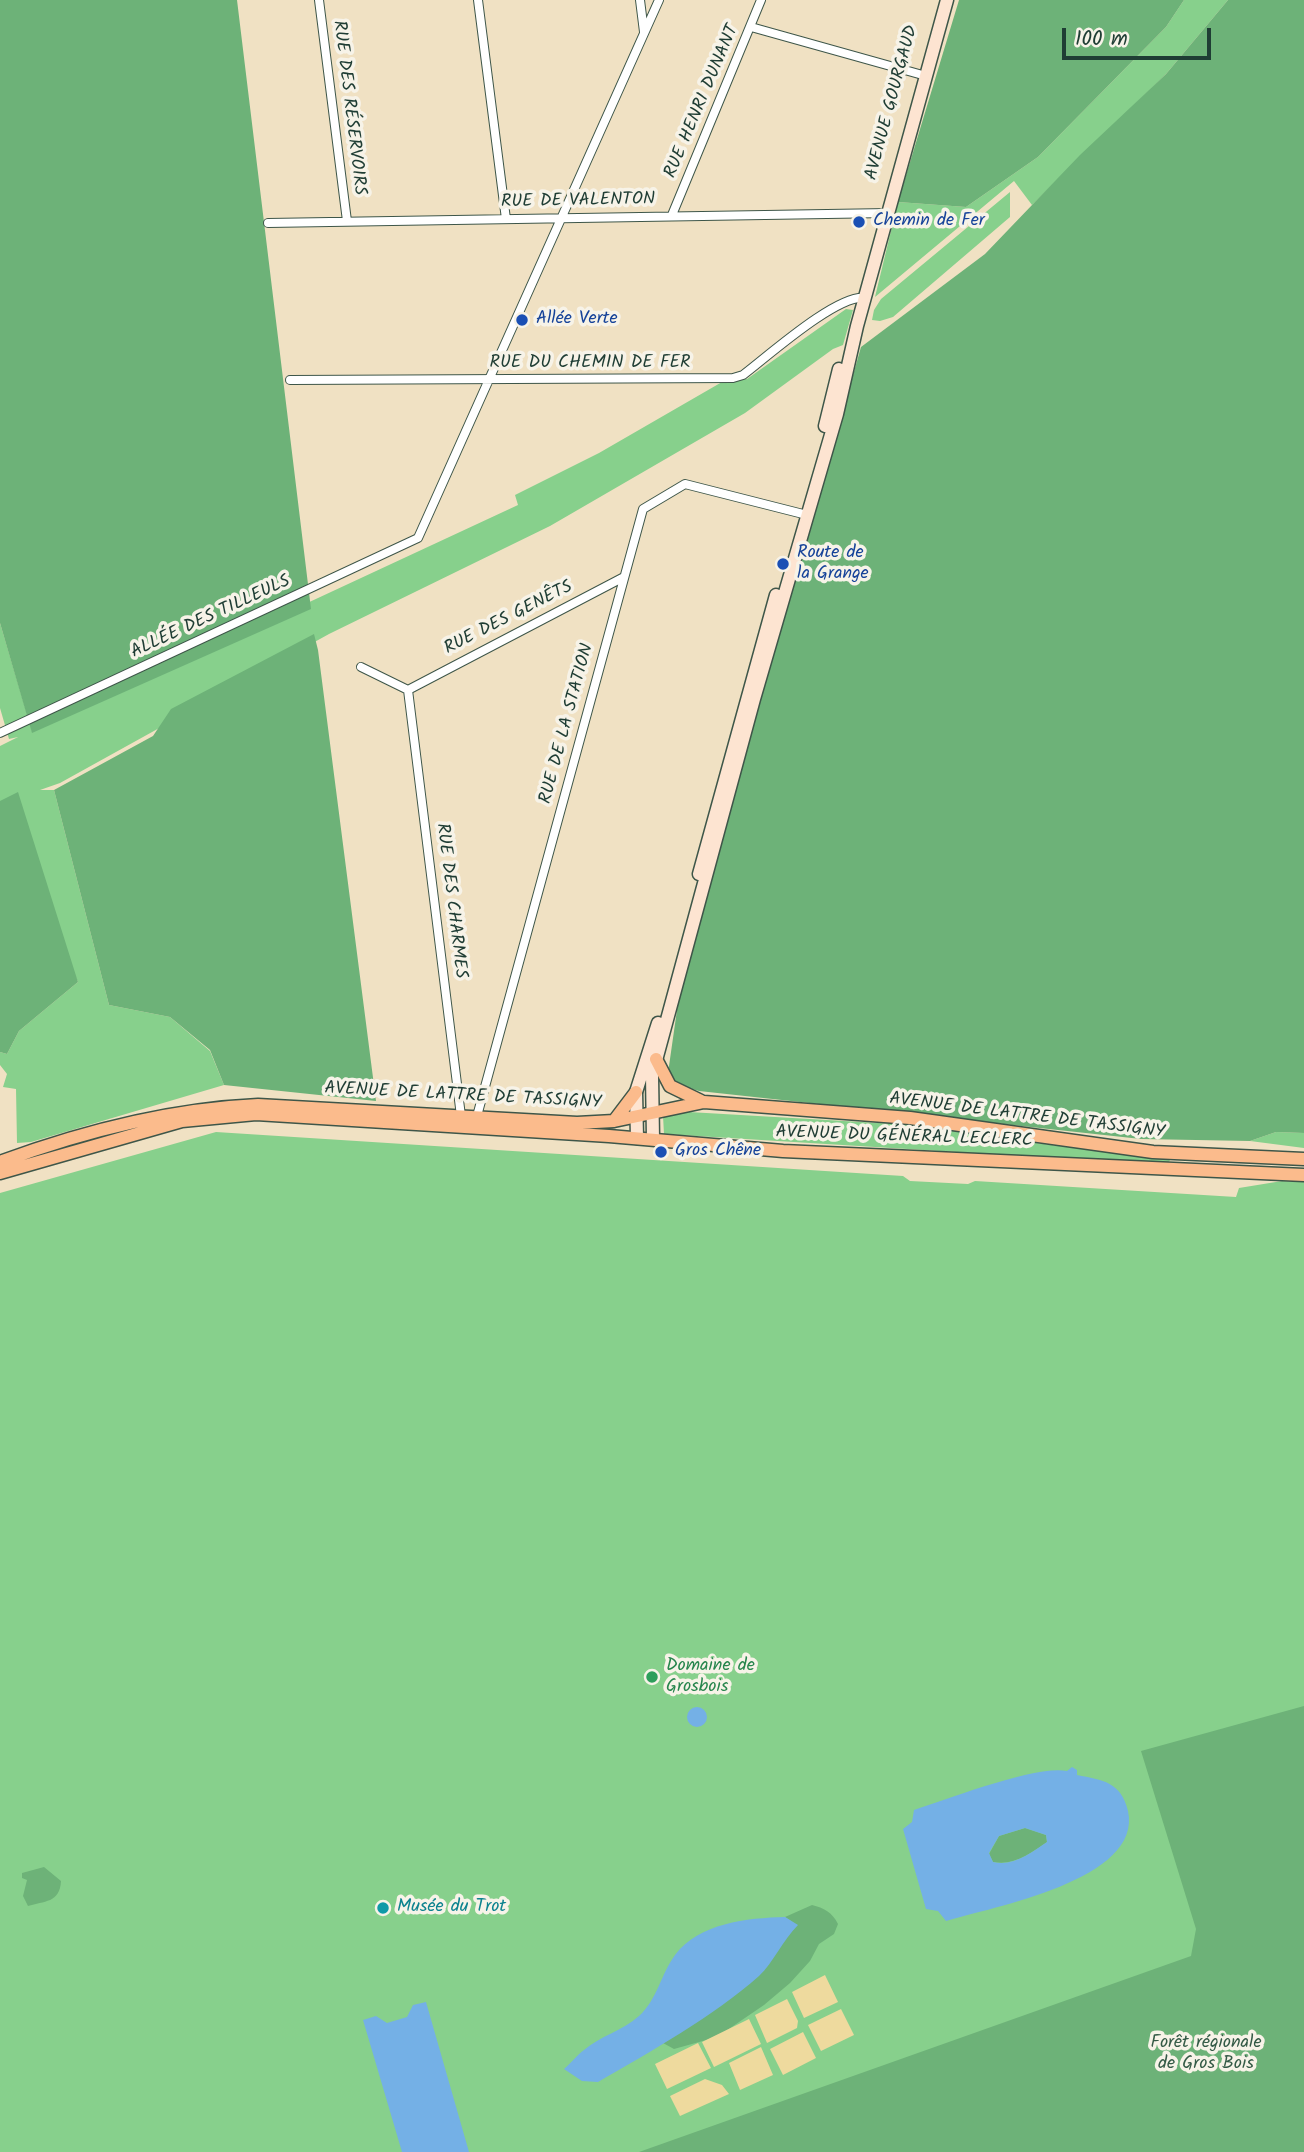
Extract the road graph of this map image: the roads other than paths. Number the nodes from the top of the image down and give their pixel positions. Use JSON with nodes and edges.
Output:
{"nodes":[{"id":1,"x":318,"y":0,"type":"edge"},
{"id":2,"x":478,"y":0,"type":"edge"},
{"id":3,"x":640,"y":0,"type":"edge"},
{"id":4,"x":659,"y":0,"type":"edge"},
{"id":5,"x":760,"y":0,"type":"edge"},
{"id":6,"x":939,"y":0,"type":"edge"},
{"id":7,"x":947,"y":0,"type":"edge"},
{"id":8,"x":751,"y":27,"type":"junction"},
{"id":9,"x":644,"y":33,"type":"junction"},
{"id":10,"x":919,"y":74,"type":"junction"},
{"id":11,"x":672,"y":215,"type":"junction"},
{"id":12,"x":884,"y":215,"type":"junction"},
{"id":13,"x":562,"y":218,"type":"junction"},
{"id":14,"x":506,"y":219,"type":"junction"},
{"id":15,"x":347,"y":221,"type":"junction"},
{"id":16,"x":268,"y":223,"type":"dead end"},
{"id":17,"x":862,"y":298,"type":"junction"},
{"id":18,"x":489,"y":379,"type":"junction"},
{"id":19,"x":290,"y":380,"type":"dead end"},
{"id":20,"x":803,"y":514,"type":"junction"},
{"id":21,"x":624,"y":577,"type":"junction"},
{"id":22,"x":361,"y":667,"type":"dead end"},
{"id":23,"x":408,"y":690,"type":"junction"},
{"id":24,"x":0,"y":733,"type":"edge"},
{"id":25,"x":651,"y":1058,"type":"junction"},
{"id":26,"x":636,"y":1092,"type":"junction"},
{"id":27,"x":704,"y":1102,"type":"junction"},
{"id":28,"x":652,"y":1111,"type":"junction"},
{"id":29,"x":461,"y":1116,"type":"junction"},
{"id":30,"x":477,"y":1116,"type":"junction"},
{"id":31,"x":636,"y":1116,"type":"junction"},
{"id":32,"x":614,"y":1121,"type":"junction"},
{"id":33,"x":637,"y":1138,"type":"junction"},
{"id":34,"x":653,"y":1139,"type":"junction"},
{"id":35,"x":1304,"y":1159,"type":"edge"},
{"id":36,"x":2,"y":1164,"type":"edge"},
{"id":37,"x":1304,"y":1175,"type":"edge"}],
"edges":[{"from":1,"to":15,"type":"street","name":"RUE DES RÉSERVOIRS"},
{"from":2,"to":14,"type":"street"},
{"from":3,"to":9,"type":"street"},
{"from":4,"to":9,"type":"street"},
{"from":5,"to":8,"type":"street","name":"RUE HENRI DUNANT"},
{"from":6,"to":10,"type":"main road","name":"AVENUE GOURGAUD"},
{"from":7,"to":12,"type":"main road","name":"AVENUE GOURGAUD"},
{"from":8,"to":10,"type":"street"},
{"from":8,"to":11,"type":"street","name":"RUE HENRI DUNANT"},
{"from":9,"to":13,"type":"street"},
{"from":10,"to":12,"type":"main road","name":"AVENUE GOURGAUD"},
{"from":11,"to":12,"type":"street","name":"RUE DE VALENTON"},
{"from":11,"to":13,"type":"street","name":"RUE DE VALENTON"},
{"from":12,"to":17,"type":"main road"},
{"from":13,"to":14,"type":"street","name":"RUE DE VALENTON"},
{"from":13,"to":18,"type":"street"},
{"from":14,"to":15,"type":"street","name":"RUE DE VALENTON"},
{"from":15,"to":16,"type":"street","name":"RUE DE VALENTON"},
{"from":17,"to":18,"type":"street","name":"RUE DU CHEMIN DE FER"},
{"from":17,"to":20,"type":"main road"},
{"from":18,"to":19,"type":"street","name":"RUE DU CHEMIN DE FER"},
{"from":18,"to":24,"type":"street","name":"ALLÉE DES TILLEULS"},
{"from":20,"to":21,"type":"street","name":"RUE DE LA STATION"},
{"from":20,"to":25,"type":"main road"},
{"from":21,"to":23,"type":"street","name":"RUE DES GENÊTS"},
{"from":21,"to":30,"type":"street","name":"RUE DE LA STATION"},
{"from":22,"to":23,"type":"street"},
{"from":23,"to":29,"type":"street","name":"RUE DES CHARMES"},
{"from":25,"to":26,"type":"main road"},
{"from":25,"to":27,"type":"main road"},
{"from":25,"to":28,"type":"main road"},
{"from":26,"to":31,"type":"main road"},
{"from":26,"to":32,"type":"main road"},
{"from":27,"to":28,"type":"main road","name":"AVENUE DE LATTRE DE TASSIGNY"},
{"from":27,"to":35,"type":"main road","name":"AVENUE DE LATTRE DE TASSIGNY"},
{"from":28,"to":31,"type":"main road","name":"AVENUE DE LATTRE DE TASSIGNY"},
{"from":28,"to":34,"type":"main road"},
{"from":29,"to":30,"type":"main road","name":"AVENUE DE LATTRE DE TASSIGNY"},
{"from":29,"to":36,"type":"main road","name":"AVENUE DE LATTRE DE TASSIGNY"},
{"from":30,"to":32,"type":"main road","name":"AVENUE DE LATTRE DE TASSIGNY"},
{"from":31,"to":32,"type":"main road","name":"AVENUE DE LATTRE DE TASSIGNY"},
{"from":31,"to":33,"type":"main road"},
{"from":33,"to":34,"type":"main road","name":"AVENUE DU GÉNÉRAL LECLERC"},
{"from":33,"to":36,"type":"main road","name":"AVENUE DU GÉNÉRAL LECLERC"},
{"from":34,"to":37,"type":"main road","name":"AVENUE DU GÉNÉRAL LECLERC"}]}
